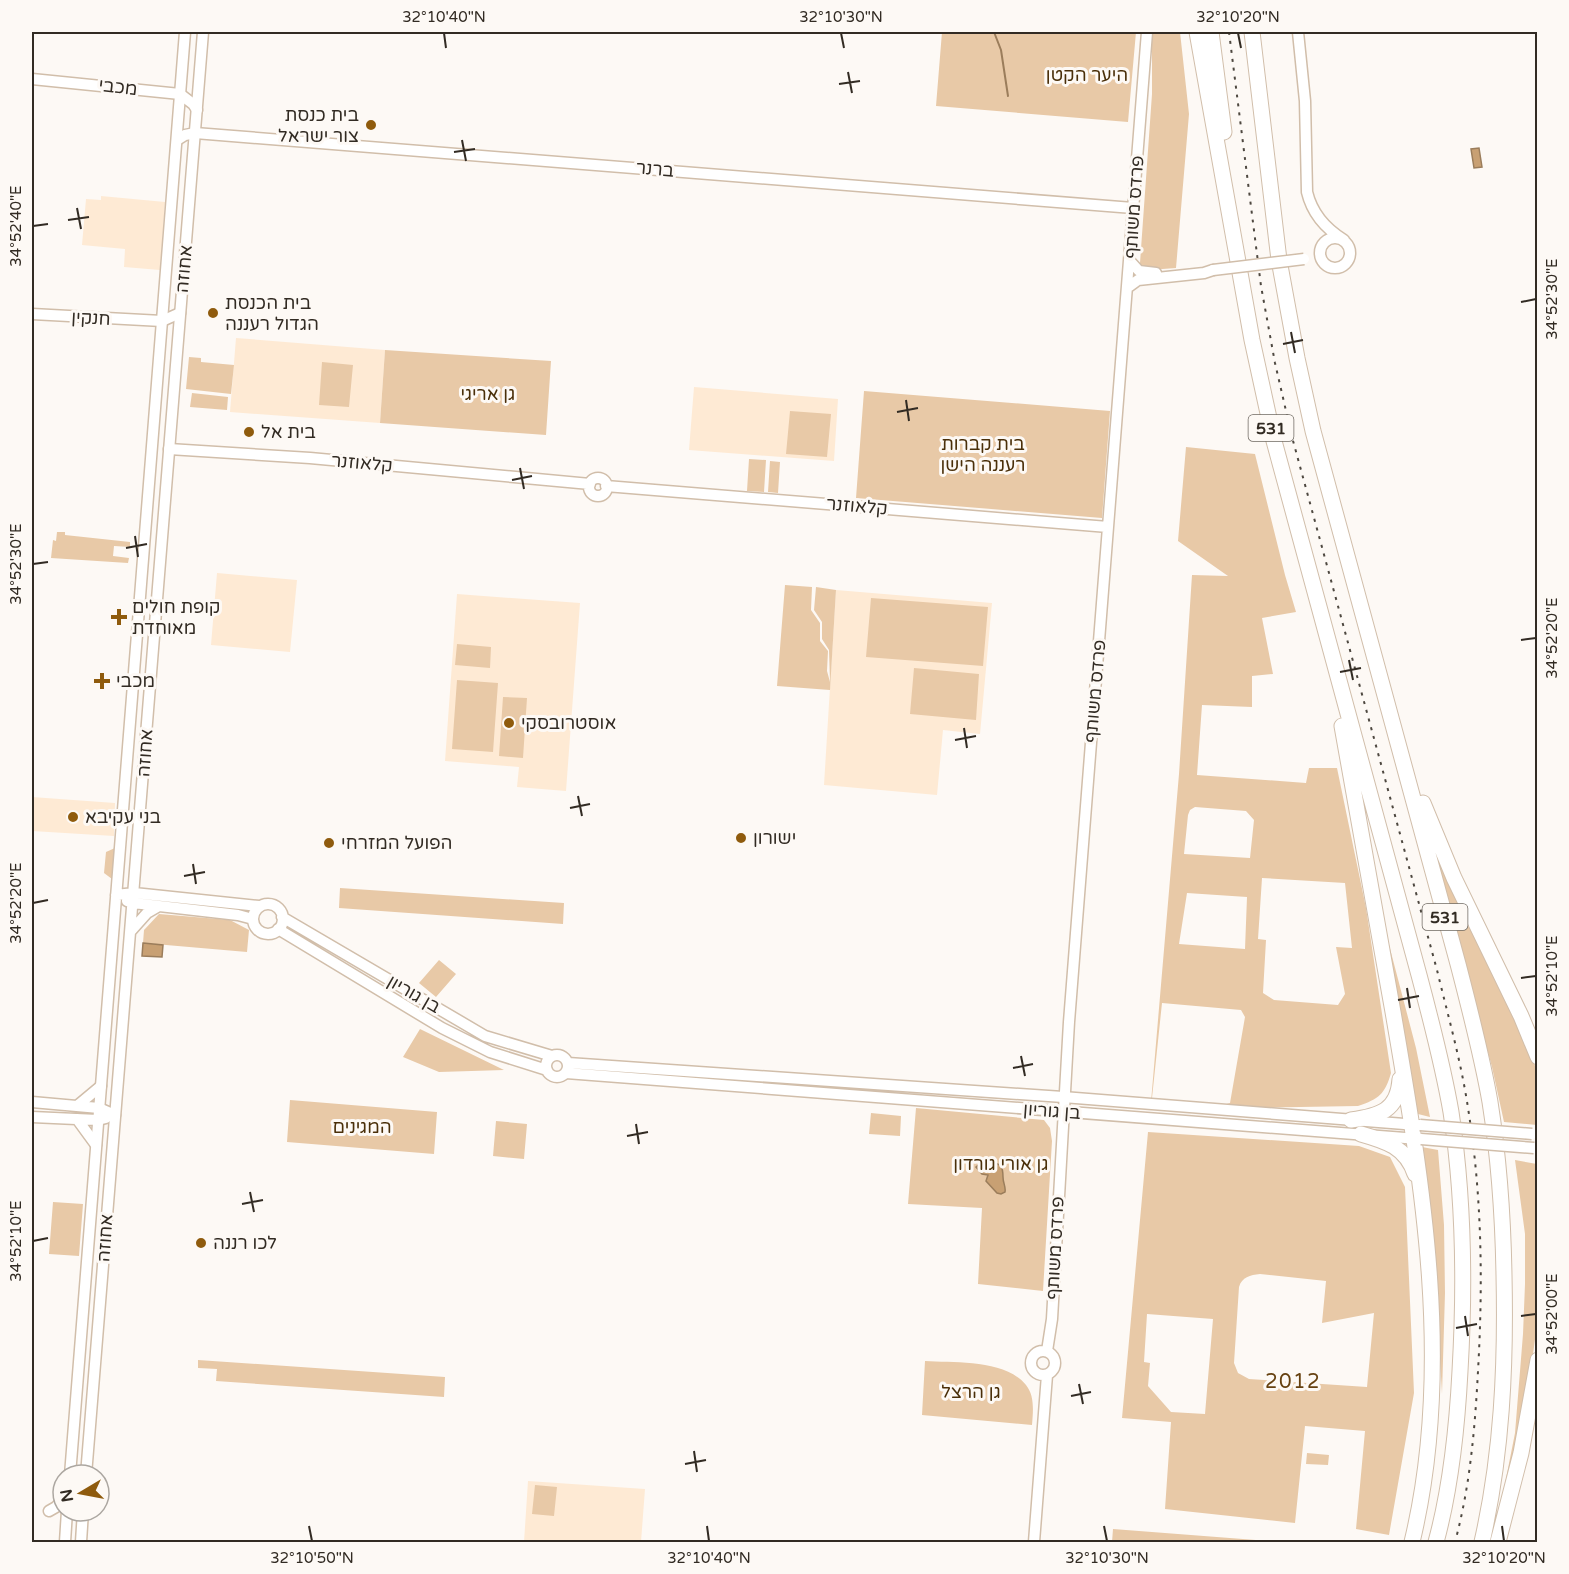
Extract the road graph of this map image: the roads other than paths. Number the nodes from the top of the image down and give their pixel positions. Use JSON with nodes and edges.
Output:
{"nodes":[{"id":1,"x":185,"y":32,"type":"edge"},
{"id":2,"x":203,"y":32,"type":"edge"},
{"id":3,"x":1147,"y":32,"type":"edge"},
{"id":4,"x":1197,"y":32,"type":"edge"},
{"id":5,"x":1211,"y":32,"type":"edge"},
{"id":6,"x":1252,"y":32,"type":"edge"},
{"id":7,"x":1262,"y":32,"type":"edge"},
{"id":8,"x":1298,"y":32,"type":"edge"},
{"id":9,"x":32,"y":79,"type":"edge"},
{"id":10,"x":180,"y":94,"type":"junction"},
{"id":11,"x":197,"y":115,"type":"junction"},
{"id":12,"x":195,"y":133,"type":"junction"},
{"id":13,"x":214,"y":135,"type":"junction"},
{"id":14,"x":177,"y":140,"type":"junction"},
{"id":15,"x":1133,"y":208,"type":"junction"},
{"id":16,"x":1320,"y":219,"type":"junction"},
{"id":17,"x":1344,"y":240,"type":"junction"},
{"id":18,"x":1322,"y":246,"type":"junction"},
{"id":19,"x":1304,"y":258,"type":"junction"},
{"id":20,"x":1130,"y":260,"type":"junction"},
{"id":21,"x":1323,"y":262,"type":"junction"},
{"id":22,"x":1213,"y":270,"type":"junction"},
{"id":23,"x":1127,"y":288,"type":"junction"},
{"id":24,"x":1242,"y":290,"type":"junction"},
{"id":25,"x":1286,"y":304,"type":"junction"},
{"id":26,"x":180,"y":313,"type":"junction"},
{"id":27,"x":32,"y":314,"type":"edge"},
{"id":28,"x":158,"y":324,"type":"junction"},
{"id":29,"x":169,"y":449,"type":"junction"},
{"id":30,"x":1108,"y":527,"type":"junction"},
{"id":31,"x":1348,"y":562,"type":"junction"},
{"id":32,"x":1326,"y":632,"type":"junction"},
{"id":33,"x":135,"y":873,"type":"junction"},
{"id":34,"x":116,"y":895,"type":"junction"},
{"id":35,"x":133,"y":898,"type":"junction"},
{"id":36,"x":160,"y":901,"type":"junction"},
{"id":37,"x":259,"y":906,"type":"junction"},
{"id":38,"x":282,"y":917,"type":"junction"},
{"id":39,"x":253,"y":919,"type":"junction"},
{"id":40,"x":278,"y":929,"type":"junction"},
{"id":41,"x":130,"y":932,"type":"junction"},
{"id":42,"x":1398,"y":1040,"type":"junction"},
{"id":43,"x":552,"y":1056,"type":"junction"},
{"id":44,"x":1538,"y":1057,"type":"edge"},
{"id":45,"x":567,"y":1068,"type":"junction"},
{"id":46,"x":547,"y":1070,"type":"junction"},
{"id":47,"x":101,"y":1086,"type":"junction"},
{"id":48,"x":1063,"y":1097,"type":"junction"},
{"id":49,"x":32,"y":1102,"type":"edge"},
{"id":50,"x":77,"y":1106,"type":"junction"},
{"id":51,"x":99,"y":1108,"type":"junction"},
{"id":52,"x":1062,"y":1111,"type":"junction"},
{"id":53,"x":115,"y":1115,"type":"junction"},
{"id":54,"x":32,"y":1117,"type":"edge"},
{"id":55,"x":77,"y":1119,"type":"junction"},
{"id":56,"x":98,"y":1120,"type":"junction"},
{"id":57,"x":1351,"y":1120,"type":"junction"},
{"id":58,"x":1417,"y":1132,"type":"junction"},
{"id":59,"x":1360,"y":1134,"type":"junction"},
{"id":60,"x":1535,"y":1134,"type":"edge"},
{"id":61,"x":96,"y":1145,"type":"junction"},
{"id":62,"x":1536,"y":1148,"type":"edge"},
{"id":63,"x":1424,"y":1215,"type":"junction"},
{"id":64,"x":1047,"y":1351,"type":"junction"},
{"id":65,"x":1538,"y":1360,"type":"edge"},
{"id":66,"x":1047,"y":1375,"type":"junction"},
{"id":67,"x":71,"y":1463,"type":"edge"},
{"id":68,"x":87,"y":1463,"type":"edge"},
{"id":69,"x":66,"y":1523,"type":"edge"},
{"id":70,"x":82,"y":1523,"type":"edge"},
{"id":71,"x":65,"y":1542,"type":"edge"},
{"id":72,"x":81,"y":1542,"type":"edge"},
{"id":73,"x":1034,"y":1542,"type":"edge"},
{"id":74,"x":1412,"y":1542,"type":"edge"},
{"id":75,"x":1436,"y":1542,"type":"edge"},
{"id":76,"x":1482,"y":1542,"type":"edge"},
{"id":77,"x":1498,"y":1542,"type":"edge"}],
"edges":[{"from":1,"to":10,"type":"main road","name":"אחוזה"},
{"from":2,"to":11,"type":"main road","name":"אחוזה"},
{"from":3,"to":15,"type":"main road","name":"פרדס משותף"},
{"from":4,"to":24,"type":"highway"},
{"from":5,"to":24,"type":"highway","number":"531"},
{"from":6,"to":25,"type":"highway","number":"531"},
{"from":7,"to":25,"type":"highway"},
{"from":8,"to":16,"type":"main road"},
{"from":9,"to":10,"type":"main road","name":"מכבי"},
{"from":10,"to":11,"type":"main road"},
{"from":10,"to":14,"type":"main road","name":"אחוזה"},
{"from":11,"to":12,"type":"main road","name":"אחוזה"},
{"from":11,"to":13,"type":"main road"},
{"from":12,"to":13,"type":"main road","name":"ברנר"},
{"from":12,"to":14,"type":"main road","name":"ברנר"},
{"from":12,"to":26,"type":"main road","name":"אחוזה"},
{"from":13,"to":15,"type":"main road","name":"ברנר"},
{"from":14,"to":28,"type":"main road","name":"אחוזה"},
{"from":15,"to":20,"type":"main road","name":"פרדס משותף"},
{"from":16,"to":17,"type":"main road"},
{"from":16,"to":18,"type":"main road"},
{"from":17,"to":18,"type":"main road"},
{"from":17,"to":21,"type":"main road"},
{"from":18,"to":19,"type":"main road"},
{"from":18,"to":21,"type":"main road"},
{"from":19,"to":21,"type":"main road"},
{"from":19,"to":22,"type":"main road","bridge":true},
{"from":20,"to":22,"type":"main road"},
{"from":20,"to":23,"type":"main road","name":"פרדס משותף"},
{"from":22,"to":23,"type":"main road"},
{"from":23,"to":30,"type":"main road","name":"פרדס משותף"},
{"from":24,"to":32,"type":"highway","number":"531"},
{"from":25,"to":31,"type":"highway","number":"531"},
{"from":26,"to":28,"type":"main road","name":"חנקין"},
{"from":26,"to":29,"type":"main road","name":"אחוזה"},
{"from":27,"to":28,"type":"main road","name":"חנקין"},
{"from":28,"to":34,"type":"main road","name":"אחוזה"},
{"from":29,"to":30,"type":"main road","name":"קלאוזנר"},
{"from":29,"to":33,"type":"main road","name":"אחוזה"},
{"from":30,"to":48,"type":"main road","name":"פרדס משותף"},
{"from":31,"to":44,"type":"highway"},
{"from":31,"to":76,"type":"highway","number":"531"},
{"from":32,"to":42,"type":"highway"},
{"from":32,"to":75,"type":"highway","number":"531"},
{"from":33,"to":35,"type":"main road","name":"אחוזה"},
{"from":33,"to":36,"type":"main road"},
{"from":34,"to":35,"type":"main road"},
{"from":34,"to":47,"type":"main road","name":"אחוזה"},
{"from":35,"to":36,"type":"main road"},
{"from":35,"to":41,"type":"main road","name":"אחוזה"},
{"from":36,"to":37,"type":"main road"},
{"from":36,"to":39,"type":"main road"},
{"from":36,"to":41,"type":"main road"},
{"from":37,"to":38,"type":"main road"},
{"from":37,"to":39,"type":"main road"},
{"from":38,"to":40,"type":"main road"},
{"from":38,"to":43,"type":"main road","name":"בן גוריון"},
{"from":39,"to":40,"type":"main road"},
{"from":40,"to":46,"type":"main road","name":"בן גוריון"},
{"from":41,"to":53,"type":"main road","name":"אחוזה"},
{"from":42,"to":57,"type":"highway"},
{"from":42,"to":58,"type":"highway"},
{"from":43,"to":45,"type":"main road"},
{"from":43,"to":46,"type":"main road"},
{"from":45,"to":46,"type":"main road"},
{"from":45,"to":48,"type":"main road","name":"בן גוריון"},
{"from":45,"to":52,"type":"main road","name":"בן גוריון"},
{"from":47,"to":50,"type":"main road"},
{"from":47,"to":51,"type":"main road","name":"אחוזה"},
{"from":48,"to":52,"type":"main road","name":"פרדס משותף"},
{"from":48,"to":57,"type":"main road","name":"בן גוריון"},
{"from":49,"to":50,"type":"main road"},
{"from":50,"to":51,"type":"main road"},
{"from":51,"to":53,"type":"main road"},
{"from":51,"to":56,"type":"main road","name":"אחוזה"},
{"from":52,"to":59,"type":"main road","name":"בן גוריון"},
{"from":52,"to":64,"type":"main road","name":"פרדס משותף"},
{"from":53,"to":56,"type":"main road"},
{"from":53,"to":68,"type":"main road","name":"אחוזה"},
{"from":54,"to":55,"type":"main road"},
{"from":55,"to":56,"type":"main road"},
{"from":55,"to":61,"type":"main road"},
{"from":56,"to":61,"type":"main road","name":"אחוזה"},
{"from":57,"to":58,"type":"main road","name":"בן גוריון"},
{"from":58,"to":59,"type":"main road","name":"בן גוריון"},
{"from":58,"to":60,"type":"main road","name":"בן גוריון","bridge":true},
{"from":58,"to":62,"type":"main road","name":"בן גוריון","bridge":true},
{"from":58,"to":63,"type":"highway"},
{"from":59,"to":63,"type":"highway"},
{"from":61,"to":67,"type":"main road","name":"אחוזה"},
{"from":63,"to":74,"type":"highway"},
{"from":64,"to":66,"type":"main road"},
{"from":64,"to":66,"type":"main road"},
{"from":65,"to":77,"type":"highway"},
{"from":66,"to":73,"type":"main road"},
{"from":69,"to":71,"type":"main road"},
{"from":70,"to":72,"type":"main road"}]}
